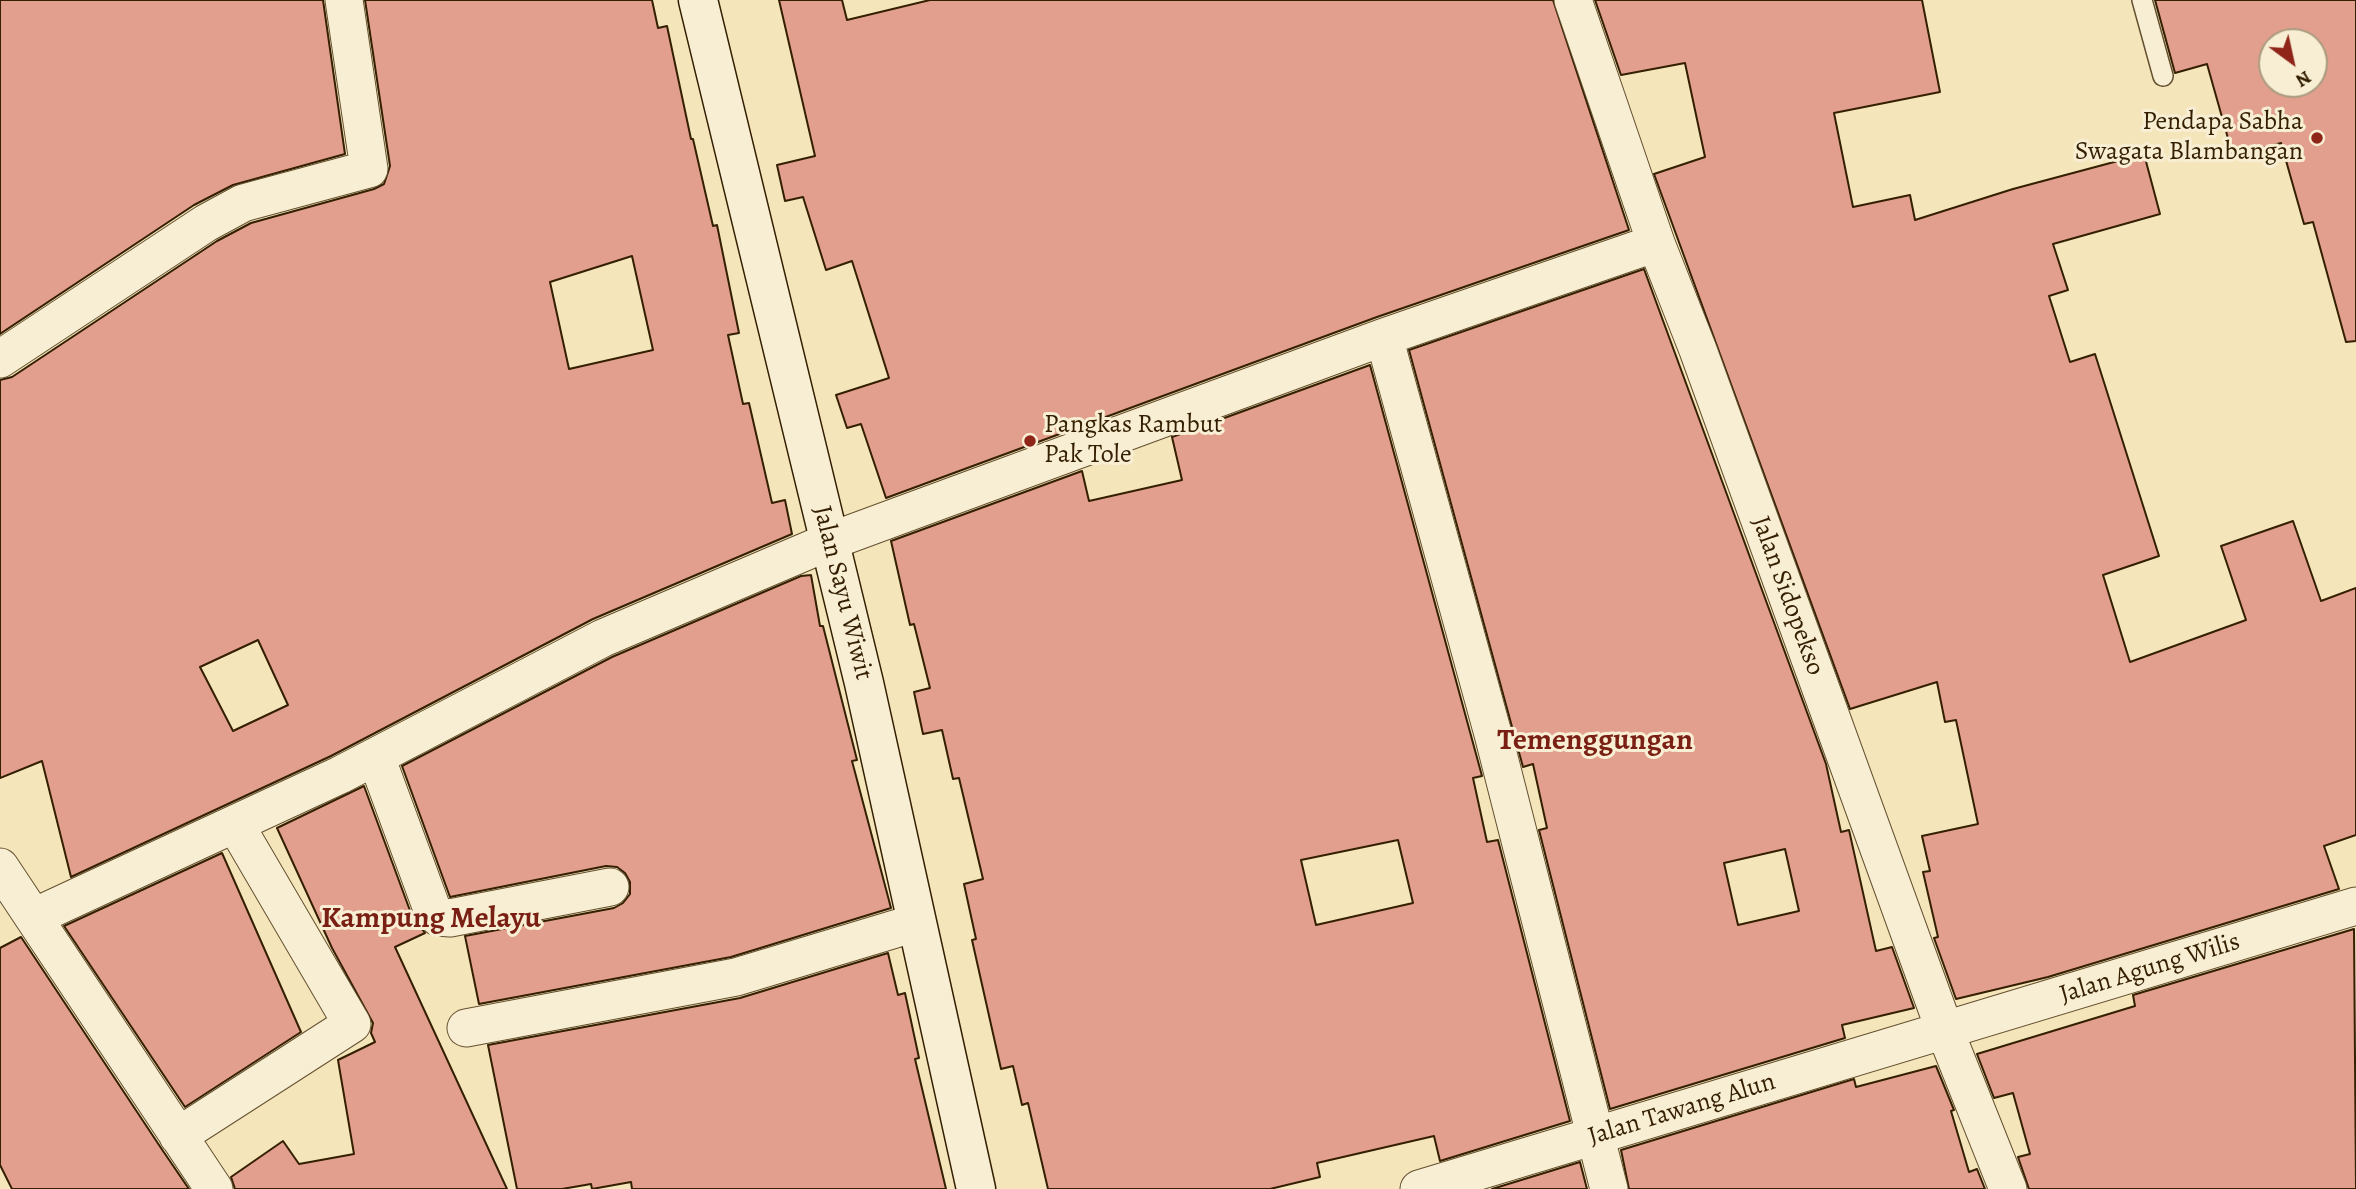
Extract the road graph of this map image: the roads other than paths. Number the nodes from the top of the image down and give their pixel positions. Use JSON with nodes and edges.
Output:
{"nodes":[{"id":1,"x":344,"y":0,"type":"edge"},
{"id":2,"x":698,"y":0,"type":"edge"},
{"id":3,"x":1573,"y":0,"type":"edge"},
{"id":4,"x":2143,"y":0,"type":"edge"},
{"id":5,"x":2163,"y":76,"type":"dead end"},
{"id":6,"x":1656,"y":243,"type":"junction"},
{"id":7,"x":1384,"y":337,"type":"junction"},
{"id":8,"x":0,"y":359,"type":"edge"},
{"id":9,"x":828,"y":542,"type":"junction"},
{"id":10,"x":376,"y":757,"type":"junction"},
{"id":11,"x":235,"y":824,"type":"junction"},
{"id":12,"x":0,"y":867,"type":"edge"},
{"id":13,"x":610,"y":887,"type":"dead end"},
{"id":14,"x":2356,"y":906,"type":"edge"},
{"id":15,"x":34,"y":917,"type":"junction"},
{"id":16,"x":915,"y":923,"type":"junction"},
{"id":17,"x":466,"y":1028,"type":"dead end"},
{"id":18,"x":1945,"y":1031,"type":"junction"},
{"id":19,"x":178,"y":1136,"type":"junction"},
{"id":20,"x":1595,"y":1136,"type":"junction"},
{"id":21,"x":214,"y":1189,"type":"edge"},
{"id":22,"x":976,"y":1189,"type":"edge"},
{"id":23,"x":1419,"y":1189,"type":"edge"},
{"id":24,"x":1609,"y":1189,"type":"edge"},
{"id":25,"x":2008,"y":1189,"type":"edge"}],
"edges":[{"from":1,"to":8,"type":"street"},
{"from":2,"to":9,"type":"main road","name":"Jalan Sayu Wiwit"},
{"from":3,"to":6,"type":"street","name":"Jalan Sidopekso"},
{"from":4,"to":5,"type":"lane"},
{"from":6,"to":7,"type":"street"},
{"from":6,"to":18,"type":"street","name":"Jalan Sidopekso"},
{"from":7,"to":9,"type":"street"},
{"from":7,"to":20,"type":"street"},
{"from":9,"to":10,"type":"street"},
{"from":9,"to":16,"type":"main road","name":"Jalan Sayu Wiwit"},
{"from":10,"to":11,"type":"street"},
{"from":10,"to":13,"type":"street"},
{"from":11,"to":15,"type":"street"},
{"from":11,"to":19,"type":"street"},
{"from":12,"to":15,"type":"street"},
{"from":14,"to":18,"type":"street","name":"Jalan Agung Wilis"},
{"from":15,"to":19,"type":"street"},
{"from":16,"to":17,"type":"street"},
{"from":16,"to":22,"type":"main road","name":"Jalan Sayu Wiwit"},
{"from":18,"to":20,"type":"street","name":"Jalan Tawang Alun"},
{"from":18,"to":25,"type":"street","name":"Jalan Sidopekso"},
{"from":19,"to":21,"type":"street"},
{"from":20,"to":23,"type":"street","name":"Jalan Tawang Alun"},
{"from":20,"to":24,"type":"street"}]}
